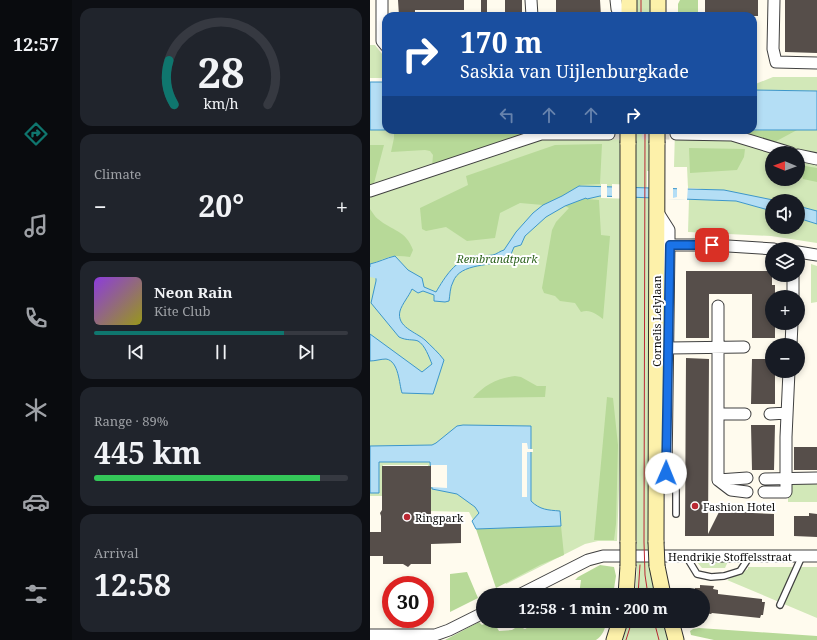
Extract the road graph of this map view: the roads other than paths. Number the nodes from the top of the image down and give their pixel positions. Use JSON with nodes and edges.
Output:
{"nodes":[{"id":1,"x":382,"y":0,"type":"edge"},
{"id":2,"x":531,"y":0,"type":"edge"},
{"id":3,"x":616,"y":0,"type":"edge"},
{"id":4,"x":629,"y":0,"type":"edge"},
{"id":5,"x":658,"y":0,"type":"edge"},
{"id":6,"x":774,"y":0,"type":"edge"},
{"id":7,"x":382,"y":12,"type":"edge"},
{"id":8,"x":382,"y":12,"type":"edge"},
{"id":9,"x":532,"y":12,"type":"edge"},
{"id":10,"x":619,"y":12,"type":"edge"},
{"id":11,"x":629,"y":12,"type":"edge"},
{"id":12,"x":658,"y":12,"type":"edge"},
{"id":13,"x":382,"y":41,"type":"edge"},
{"id":14,"x":817,"y":63,"type":"edge"},
{"id":15,"x":608,"y":134,"type":"dead end"},
{"id":16,"x":676,"y":134,"type":"dead end"},
{"id":17,"x":628,"y":136,"type":"edge"},
{"id":18,"x":657,"y":136,"type":"edge"},
{"id":19,"x":767,"y":146,"type":"edge"},
{"id":20,"x":805,"y":156,"type":"edge"},
{"id":21,"x":817,"y":159,"type":"edge"},
{"id":22,"x":370,"y":191,"type":"edge"},
{"id":23,"x":657,"y":210,"type":"junction"},
{"id":24,"x":670,"y":245,"type":"junction"},
{"id":25,"x":765,"y":248,"type":"edge"},
{"id":26,"x":805,"y":253,"type":"edge"},
{"id":27,"x":817,"y":255,"type":"edge"},
{"id":28,"x":718,"y":306,"type":"dead end"},
{"id":29,"x":718,"y":347,"type":"junction"},
{"id":30,"x":744,"y":347,"type":"dead end"},
{"id":31,"x":669,"y":348,"type":"junction"},
{"id":32,"x":789,"y":378,"type":"edge"},
{"id":33,"x":787,"y":413,"type":"junction"},
{"id":34,"x":718,"y":414,"type":"junction"},
{"id":35,"x":745,"y":414,"type":"dead end"},
{"id":36,"x":770,"y":414,"type":"dead end"},
{"id":37,"x":661,"y":478,"type":"junction"},
{"id":38,"x":747,"y":478,"type":"dead end"},
{"id":39,"x":817,"y":478,"type":"edge"},
{"id":40,"x":765,"y":479,"type":"dead end"},
{"id":41,"x":786,"y":479,"type":"junction"},
{"id":42,"x":718,"y":480,"type":"junction"},
{"id":43,"x":747,"y":492,"type":"dead end"},
{"id":44,"x":764,"y":492,"type":"dead end"},
{"id":45,"x":676,"y":514,"type":"dead end"},
{"id":46,"x":686,"y":556,"type":"junction"},
{"id":47,"x":750,"y":556,"type":"junction"},
{"id":48,"x":803,"y":556,"type":"junction"},
{"id":49,"x":817,"y":556,"type":"edge"},
{"id":50,"x":533,"y":588,"type":"edge"},
{"id":51,"x":626,"y":588,"type":"edge"},
{"id":52,"x":662,"y":588,"type":"edge"},
{"id":53,"x":780,"y":605,"type":"dead end"},
{"id":54,"x":476,"y":617,"type":"edge"},
{"id":55,"x":618,"y":628,"type":"edge"},
{"id":56,"x":673,"y":628,"type":"edge"},
{"id":57,"x":370,"y":636,"type":"edge"},
{"id":58,"x":435,"y":637,"type":"edge"},
{"id":59,"x":614,"y":640,"type":"edge"},
{"id":60,"x":676,"y":640,"type":"edge"}],
"edges":[{"from":1,"to":7,"type":"street"},
{"from":2,"to":9,"type":"street"},
{"from":3,"to":10,"type":"street"},
{"from":4,"to":11,"type":"main road"},
{"from":5,"to":12,"type":"main road"},
{"from":6,"to":14,"type":"street"},
{"from":8,"to":13,"type":"street"},
{"from":15,"to":22,"type":"street"},
{"from":16,"to":19,"type":"street"},
{"from":17,"to":51,"type":"main road","bridge":true},
{"from":18,"to":23,"type":"main road","name":"Cornelis Lelylaan"},
{"from":20,"to":21,"type":"street"},
{"from":23,"to":24,"type":"street"},
{"from":23,"to":37,"type":"main road","name":"Cornelis Lelylaan"},
{"from":24,"to":25,"type":"street"},
{"from":24,"to":31,"type":"street"},
{"from":26,"to":27,"type":"street"},
{"from":28,"to":29,"type":"street"},
{"from":29,"to":30,"type":"street"},
{"from":29,"to":31,"type":"street"},
{"from":29,"to":34,"type":"street"},
{"from":31,"to":37,"type":"street"},
{"from":32,"to":33,"type":"street"},
{"from":33,"to":36,"type":"street"},
{"from":33,"to":41,"type":"street"},
{"from":34,"to":35,"type":"street"},
{"from":34,"to":42,"type":"street"},
{"from":37,"to":45,"type":"lane"},
{"from":37,"to":52,"type":"main road","name":"Cornelis Lelylaan","bridge":true},
{"from":38,"to":42,"type":"street"},
{"from":39,"to":41,"type":"street"},
{"from":40,"to":41,"type":"street"},
{"from":41,"to":44,"type":"street"},
{"from":42,"to":43,"type":"street"},
{"from":46,"to":47,"type":"street","name":"Hendrikje Stoffelsstraat"},
{"from":46,"to":47,"type":"lane"},
{"from":46,"to":50,"type":"street","name":"Hendrikje Stoffelsstraat"},
{"from":47,"to":48,"type":"street","name":"Hendrikje Stoffelsstraat"},
{"from":48,"to":49,"type":"street","name":"Hendrikje Stoffelsstraat"},
{"from":48,"to":53,"type":"lane"},
{"from":54,"to":58,"type":"street"},
{"from":55,"to":59,"type":"main road"},
{"from":56,"to":60,"type":"main road"},
{"from":57,"to":58,"type":"street"}]}
